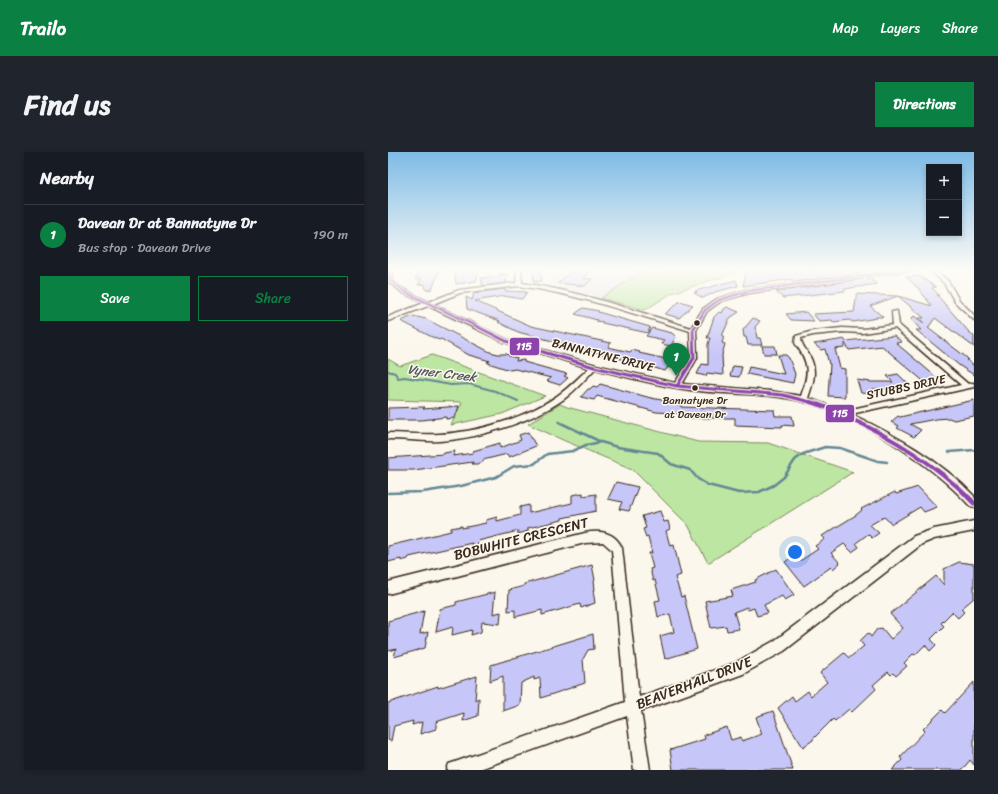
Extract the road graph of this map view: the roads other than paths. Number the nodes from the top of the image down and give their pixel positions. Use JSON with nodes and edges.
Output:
{"nodes":[{"id":1,"x":416,"y":298,"type":"edge"},
{"id":2,"x":444,"y":298,"type":"edge"},
{"id":3,"x":581,"y":298,"type":"edge"},
{"id":4,"x":727,"y":298,"type":"edge"},
{"id":5,"x":955,"y":298,"type":"edge"},
{"id":6,"x":428,"y":304,"type":"junction"},
{"id":7,"x":895,"y":312,"type":"dead end"},
{"id":8,"x":974,"y":318,"type":"edge"},
{"id":9,"x":388,"y":320,"type":"edge"},
{"id":10,"x":896,"y":326,"type":"junction"},
{"id":11,"x":693,"y":330,"type":"junction"},
{"id":12,"x":594,"y":367,"type":"junction"},
{"id":13,"x":677,"y":386,"type":"junction"},
{"id":14,"x":970,"y":386,"type":"edge"},
{"id":15,"x":804,"y":400,"type":"junction"},
{"id":16,"x":844,"y":413,"type":"junction"},
{"id":17,"x":388,"y":436,"type":"edge"},
{"id":18,"x":974,"y":503,"type":"edge"},
{"id":19,"x":974,"y":526,"type":"edge"},
{"id":20,"x":388,"y":588,"type":"edge"},
{"id":21,"x":634,"y":707,"type":"junction"},
{"id":22,"x":455,"y":770,"type":"edge"},
{"id":23,"x":642,"y":770,"type":"edge"}],
"edges":[{"from":1,"to":6,"type":"street","name":"BANNATYNE DRIVE"},
{"from":2,"to":6,"type":"street"},
{"from":3,"to":11,"type":"street"},
{"from":4,"to":11,"type":"street"},
{"from":5,"to":8,"type":"street"},
{"from":6,"to":9,"type":"street"},
{"from":6,"to":12,"type":"street","name":"BANNATYNE DRIVE"},
{"from":7,"to":10,"type":"street"},
{"from":10,"to":14,"type":"street"},
{"from":10,"to":15,"type":"street"},
{"from":11,"to":13,"type":"street"},
{"from":12,"to":13,"type":"street","name":"BANNATYNE DRIVE"},
{"from":12,"to":17,"type":"street"},
{"from":13,"to":15,"type":"street","name":"BANNATYNE DRIVE"},
{"from":14,"to":16,"type":"street","name":"STUBBS DRIVE"},
{"from":15,"to":16,"type":"street","name":"BANNATYNE DRIVE"},
{"from":16,"to":18,"type":"street","name":"BANNATYNE DRIVE"},
{"from":19,"to":21,"type":"street","name":"BEAVERHALL DRIVE"},
{"from":20,"to":21,"type":"street","name":"BOBWHITE CRESCENT"},
{"from":21,"to":22,"type":"street","name":"BEAVERHALL DRIVE"},
{"from":21,"to":23,"type":"street","name":"BOBWHITE CRESCENT"}]}
